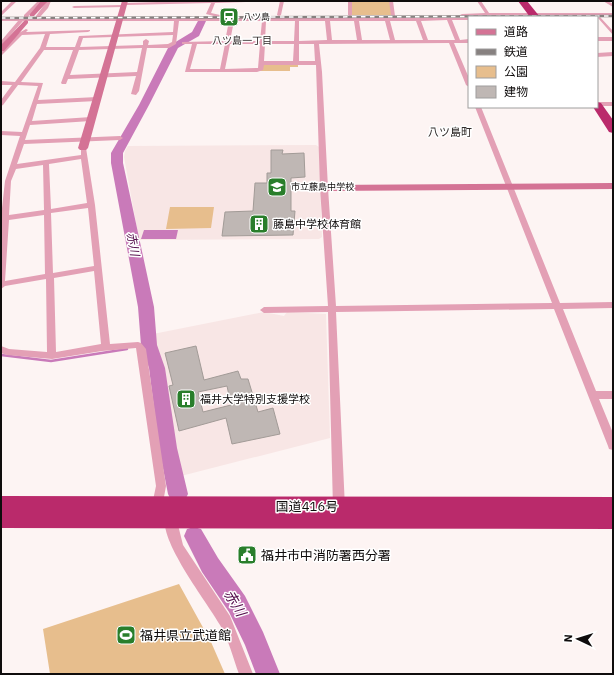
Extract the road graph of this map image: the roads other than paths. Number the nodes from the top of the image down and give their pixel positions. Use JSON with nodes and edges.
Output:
{"nodes":[{"id":1,"x":15,"y":1,"type":"edge"},
{"id":2,"x":41,"y":1,"type":"edge"},
{"id":3,"x":45,"y":1,"type":"edge"},
{"id":4,"x":49,"y":1,"type":"edge"},
{"id":5,"x":77,"y":1,"type":"edge"},
{"id":6,"x":100,"y":1,"type":"edge"},
{"id":7,"x":214,"y":1,"type":"edge"},
{"id":8,"x":246,"y":1,"type":"edge"},
{"id":9,"x":282,"y":1,"type":"edge"},
{"id":10,"x":350,"y":1,"type":"edge"},
{"id":11,"x":391,"y":1,"type":"edge"},
{"id":12,"x":479,"y":1,"type":"edge"},
{"id":13,"x":522,"y":1,"type":"edge"},
{"id":14,"x":605,"y":1,"type":"edge"},
{"id":15,"x":125,"y":3,"type":"edge"},
{"id":16,"x":98,"y":6,"type":"junction"},
{"id":17,"x":613,"y":6,"type":"edge"},
{"id":18,"x":74,"y":7,"type":"junction"},
{"id":19,"x":613,"y":14,"type":"edge"},
{"id":20,"x":279,"y":15,"type":"junction"},
{"id":21,"x":350,"y":15,"type":"junction"},
{"id":22,"x":393,"y":15,"type":"junction"},
{"id":23,"x":488,"y":15,"type":"junction"},
{"id":24,"x":1,"y":16,"type":"edge"},
{"id":25,"x":68,"y":16,"type":"junction"},
{"id":26,"x":534,"y":16,"type":"edge"},
{"id":27,"x":30,"y":18,"type":"junction"},
{"id":28,"x":120,"y":18,"type":"junction"},
{"id":29,"x":598,"y":18,"type":"edge"},
{"id":30,"x":613,"y":18,"type":"edge"},
{"id":31,"x":297,"y":19,"type":"junction"},
{"id":32,"x":327,"y":19,"type":"junction"},
{"id":33,"x":356,"y":19,"type":"junction"},
{"id":34,"x":387,"y":19,"type":"junction"},
{"id":35,"x":418,"y":19,"type":"junction"},
{"id":36,"x":449,"y":19,"type":"junction"},
{"id":37,"x":468,"y":19,"type":"edge"},
{"id":38,"x":1,"y":20,"type":"edge"},
{"id":39,"x":177,"y":20,"type":"junction"},
{"id":40,"x":232,"y":20,"type":"junction"},
{"id":41,"x":264,"y":20,"type":"junction"},
{"id":42,"x":48,"y":33,"type":"junction"},
{"id":43,"x":116,"y":33,"type":"junction"},
{"id":44,"x":175,"y":33,"type":"junction"},
{"id":45,"x":22,"y":34,"type":"junction"},
{"id":46,"x":148,"y":34,"type":"junction"},
{"id":47,"x":613,"y":34,"type":"edge"},
{"id":48,"x":598,"y":39,"type":"edge"},
{"id":49,"x":613,"y":39,"type":"edge"},
{"id":50,"x":426,"y":41,"type":"junction"},
{"id":51,"x":451,"y":41,"type":"junction"},
{"id":52,"x":458,"y":41,"type":"junction"},
{"id":53,"x":468,"y":41,"type":"edge"},
{"id":54,"x":297,"y":42,"type":"junction"},
{"id":55,"x":316,"y":42,"type":"junction"},
{"id":56,"x":330,"y":42,"type":"junction"},
{"id":57,"x":360,"y":42,"type":"junction"},
{"id":58,"x":393,"y":42,"type":"junction"},
{"id":59,"x":184,"y":43,"type":"dead end"},
{"id":60,"x":195,"y":43,"type":"junction"},
{"id":61,"x":227,"y":43,"type":"junction"},
{"id":62,"x":263,"y":43,"type":"junction"},
{"id":63,"x":1,"y":44,"type":"edge"},
{"id":64,"x":145,"y":47,"type":"junction"},
{"id":65,"x":43,"y":48,"type":"junction"},
{"id":66,"x":111,"y":48,"type":"junction"},
{"id":67,"x":1,"y":49,"type":"edge"},
{"id":68,"x":76,"y":49,"type":"junction"},
{"id":69,"x":1,"y":54,"type":"edge"},
{"id":70,"x":613,"y":54,"type":"edge"},
{"id":71,"x":598,"y":55,"type":"edge"},
{"id":72,"x":261,"y":63,"type":"junction"},
{"id":73,"x":296,"y":63,"type":"junction"},
{"id":74,"x":318,"y":63,"type":"junction"},
{"id":75,"x":222,"y":71,"type":"junction"},
{"id":76,"x":140,"y":74,"type":"junction"},
{"id":77,"x":104,"y":76,"type":"junction"},
{"id":78,"x":1,"y":83,"type":"edge"},
{"id":79,"x":17,"y":83,"type":"junction"},
{"id":80,"x":468,"y":83,"type":"edge"},
{"id":81,"x":134,"y":94,"type":"dead end"},
{"id":82,"x":97,"y":99,"type":"junction"},
{"id":83,"x":35,"y":102,"type":"junction"},
{"id":84,"x":1,"y":104,"type":"edge"},
{"id":85,"x":613,"y":104,"type":"edge"},
{"id":86,"x":598,"y":105,"type":"edge"},
{"id":87,"x":598,"y":106,"type":"edge"},
{"id":88,"x":478,"y":108,"type":"edge"},
{"id":89,"x":91,"y":120,"type":"junction"},
{"id":90,"x":28,"y":123,"type":"junction"},
{"id":91,"x":613,"y":129,"type":"edge"},
{"id":92,"x":1,"y":133,"type":"edge"},
{"id":93,"x":24,"y":134,"type":"junction"},
{"id":94,"x":120,"y":138,"type":"dead end"},
{"id":95,"x":22,"y":142,"type":"junction"},
{"id":96,"x":84,"y":144,"type":"junction"},
{"id":97,"x":84,"y":157,"type":"junction"},
{"id":98,"x":46,"y":163,"type":"junction"},
{"id":99,"x":13,"y":167,"type":"junction"},
{"id":100,"x":613,"y":186,"type":"edge"},
{"id":101,"x":509,"y":187,"type":"junction"},
{"id":102,"x":324,"y":188,"type":"junction"},
{"id":103,"x":4,"y":192,"type":"edge"},
{"id":104,"x":91,"y":205,"type":"junction"},
{"id":105,"x":48,"y":211,"type":"junction"},
{"id":106,"x":3,"y":218,"type":"edge"},
{"id":107,"x":98,"y":268,"type":"junction"},
{"id":108,"x":50,"y":276,"type":"junction"},
{"id":109,"x":1,"y":285,"type":"edge"},
{"id":110,"x":613,"y":305,"type":"edge"},
{"id":111,"x":557,"y":306,"type":"junction"},
{"id":112,"x":332,"y":308,"type":"junction"},
{"id":113,"x":264,"y":310,"type":"dead end"},
{"id":114,"x":102,"y":348,"type":"junction"},
{"id":115,"x":1,"y":349,"type":"edge"},
{"id":116,"x":52,"y":356,"type":"junction"},
{"id":117,"x":593,"y":395,"type":"junction"},
{"id":118,"x":613,"y":395,"type":"edge"},
{"id":119,"x":613,"y":446,"type":"edge"},
{"id":120,"x":1,"y":505,"type":"edge"},
{"id":121,"x":613,"y":506,"type":"edge"},
{"id":122,"x":166,"y":510,"type":"junction"},
{"id":123,"x":339,"y":512,"type":"junction"},
{"id":124,"x":1,"y":518,"type":"edge"},
{"id":125,"x":613,"y":519,"type":"edge"},
{"id":126,"x":246,"y":674,"type":"edge"}],
"edges":[{"from":1,"to":24,"type":"street"},
{"from":2,"to":27,"type":"street"},
{"from":3,"to":27,"type":"street"},
{"from":4,"to":27,"type":"street"},
{"from":5,"to":18,"type":"street"},
{"from":6,"to":16,"type":"street"},
{"from":7,"to":8,"type":"street"},
{"from":7,"to":15,"type":"street"},
{"from":7,"to":20,"type":"street"},
{"from":9,"to":20,"type":"street"},
{"from":10,"to":21,"type":"street"},
{"from":11,"to":22,"type":"street"},
{"from":12,"to":23,"type":"street"},
{"from":13,"to":26,"type":"highway"},
{"from":14,"to":17,"type":"street"},
{"from":15,"to":16,"type":"street"},
{"from":15,"to":28,"type":"street"},
{"from":16,"to":18,"type":"street"},
{"from":18,"to":25,"type":"street"},
{"from":19,"to":26,"type":"street"},
{"from":20,"to":21,"type":"street"},
{"from":21,"to":22,"type":"street"},
{"from":22,"to":23,"type":"street"},
{"from":23,"to":26,"type":"street"},
{"from":24,"to":27,"type":"street"},
{"from":25,"to":27,"type":"street"},
{"from":25,"to":28,"type":"street"},
{"from":27,"to":28,"type":"street"},
{"from":27,"to":38,"type":"street"},
{"from":27,"to":45,"type":"street"},
{"from":27,"to":63,"type":"street"},
{"from":27,"to":67,"type":"street"},
{"from":28,"to":39,"type":"street"},
{"from":28,"to":43,"type":"street"},
{"from":29,"to":30,"type":"street"},
{"from":29,"to":47,"type":"street"},
{"from":31,"to":32,"type":"street"},
{"from":31,"to":41,"type":"street"},
{"from":31,"to":54,"type":"street"},
{"from":32,"to":33,"type":"street"},
{"from":32,"to":56,"type":"street"},
{"from":33,"to":34,"type":"street"},
{"from":33,"to":57,"type":"street"},
{"from":34,"to":35,"type":"street"},
{"from":34,"to":58,"type":"street"},
{"from":35,"to":36,"type":"street"},
{"from":35,"to":50,"type":"street"},
{"from":36,"to":37,"type":"street"},
{"from":36,"to":52,"type":"street"},
{"from":39,"to":40,"type":"street"},
{"from":39,"to":44,"type":"street"},
{"from":40,"to":41,"type":"street"},
{"from":40,"to":61,"type":"street"},
{"from":41,"to":62,"type":"street"},
{"from":42,"to":43,"type":"street"},
{"from":42,"to":45,"type":"street"},
{"from":42,"to":65,"type":"street"},
{"from":43,"to":46,"type":"street"},
{"from":43,"to":66,"type":"street"},
{"from":43,"to":68,"type":"street"},
{"from":44,"to":46,"type":"street"},
{"from":44,"to":64,"type":"street"},
{"from":45,"to":69,"type":"street"},
{"from":46,"to":64,"type":"street"},
{"from":48,"to":49,"type":"street"},
{"from":50,"to":51,"type":"street"},
{"from":50,"to":58,"type":"street"},
{"from":51,"to":52,"type":"street"},
{"from":51,"to":80,"type":"street"},
{"from":52,"to":53,"type":"street"},
{"from":54,"to":55,"type":"street"},
{"from":54,"to":62,"type":"street"},
{"from":54,"to":73,"type":"street"},
{"from":55,"to":56,"type":"street"},
{"from":55,"to":74,"type":"street"},
{"from":56,"to":57,"type":"street"},
{"from":57,"to":58,"type":"street"},
{"from":59,"to":60,"type":"street"},
{"from":60,"to":61,"type":"street"},
{"from":60,"to":75,"type":"street"},
{"from":61,"to":62,"type":"street"},
{"from":61,"to":75,"type":"street"},
{"from":62,"to":72,"type":"street"},
{"from":64,"to":66,"type":"street"},
{"from":64,"to":76,"type":"street"},
{"from":65,"to":68,"type":"street"},
{"from":65,"to":79,"type":"street"},
{"from":66,"to":68,"type":"street"},
{"from":66,"to":77,"type":"street"},
{"from":68,"to":77,"type":"street"},
{"from":70,"to":71,"type":"street"},
{"from":72,"to":73,"type":"street"},
{"from":72,"to":75,"type":"street"},
{"from":73,"to":74,"type":"street"},
{"from":74,"to":102,"type":"street"},
{"from":76,"to":77,"type":"street"},
{"from":76,"to":81,"type":"street"},
{"from":77,"to":82,"type":"street"},
{"from":78,"to":79,"type":"street"},
{"from":79,"to":83,"type":"street"},
{"from":79,"to":84,"type":"street"},
{"from":82,"to":83,"type":"street"},
{"from":82,"to":89,"type":"street"},
{"from":83,"to":90,"type":"street"},
{"from":85,"to":86,"type":"street"},
{"from":87,"to":91,"type":"highway"},
{"from":88,"to":101,"type":"street"},
{"from":89,"to":90,"type":"street"},
{"from":89,"to":96,"type":"street"},
{"from":90,"to":93,"type":"street"},
{"from":92,"to":93,"type":"street"},
{"from":93,"to":95,"type":"street"},
{"from":94,"to":96,"type":"street"},
{"from":95,"to":96,"type":"street"},
{"from":95,"to":99,"type":"street"},
{"from":96,"to":97,"type":"street"},
{"from":97,"to":98,"type":"street"},
{"from":97,"to":104,"type":"street"},
{"from":98,"to":99,"type":"street"},
{"from":98,"to":105,"type":"street"},
{"from":99,"to":103,"type":"street"},
{"from":100,"to":101,"type":"street"},
{"from":101,"to":102,"type":"street"},
{"from":101,"to":111,"type":"street"},
{"from":102,"to":112,"type":"street"},
{"from":103,"to":106,"type":"street"},
{"from":104,"to":105,"type":"street"},
{"from":104,"to":107,"type":"street"},
{"from":105,"to":106,"type":"street"},
{"from":105,"to":108,"type":"street"},
{"from":106,"to":109,"type":"street"},
{"from":107,"to":108,"type":"street"},
{"from":107,"to":114,"type":"street"},
{"from":108,"to":109,"type":"street"},
{"from":108,"to":116,"type":"street"},
{"from":110,"to":111,"type":"street"},
{"from":111,"to":112,"type":"street"},
{"from":111,"to":117,"type":"street"},
{"from":112,"to":113,"type":"street"},
{"from":112,"to":123,"type":"street"},
{"from":114,"to":116,"type":"street"},
{"from":114,"to":122,"type":"street"},
{"from":115,"to":116,"type":"street"},
{"from":117,"to":118,"type":"street"},
{"from":117,"to":119,"type":"street"},
{"from":120,"to":122,"type":"highway","name":"国道416号"},
{"from":121,"to":123,"type":"highway","name":"国道416号"},
{"from":122,"to":123,"type":"highway","name":"国道416号"},
{"from":122,"to":124,"type":"highway","name":"国道416号"},
{"from":122,"to":126,"type":"street"},
{"from":123,"to":125,"type":"highway","name":"国道416号"}]}
